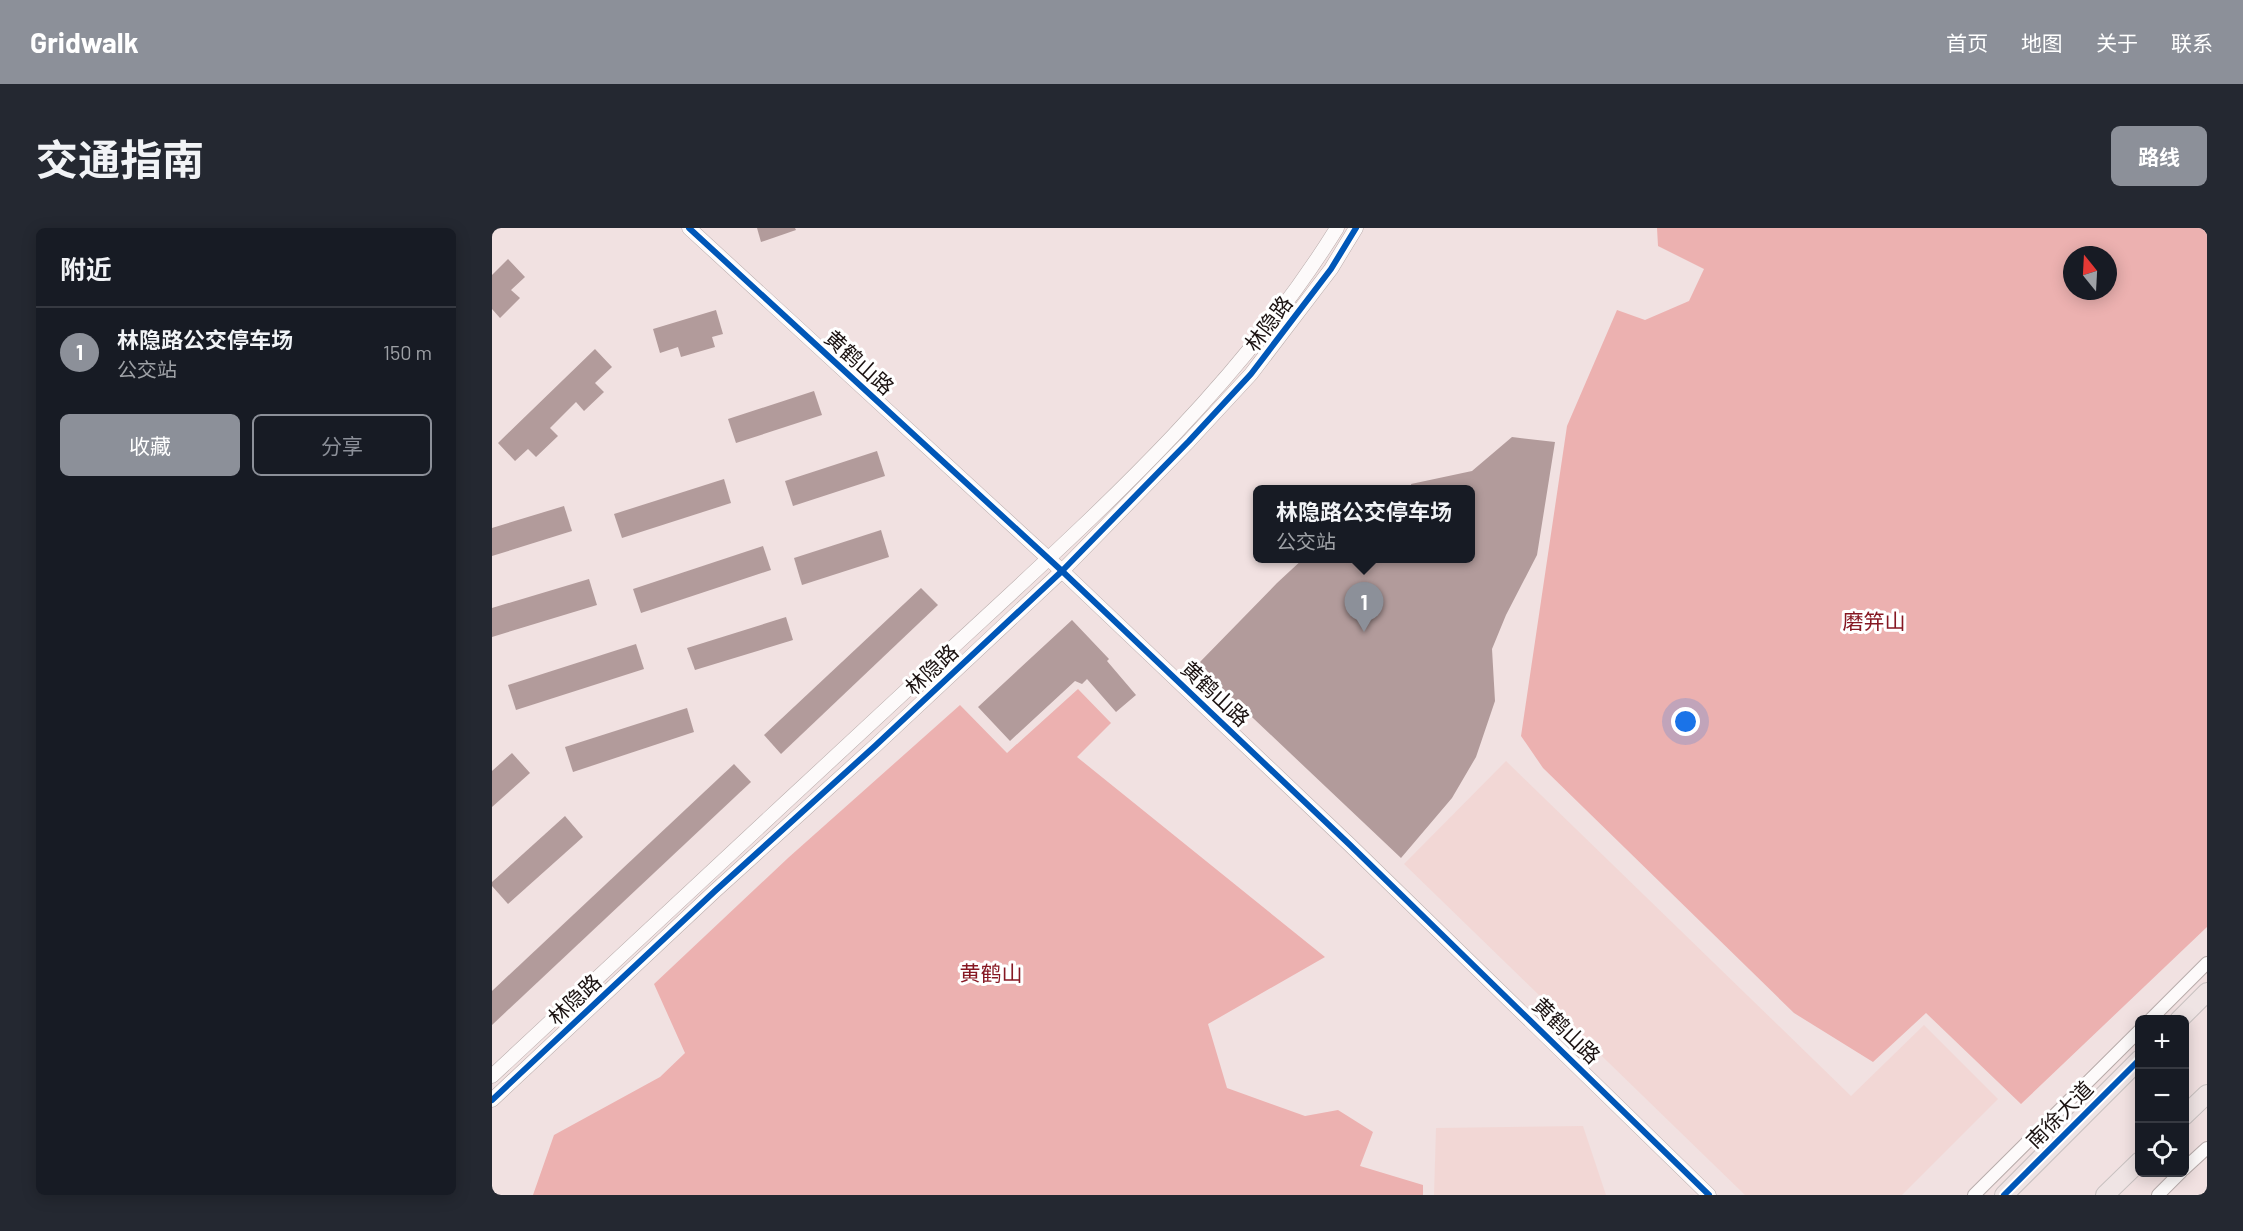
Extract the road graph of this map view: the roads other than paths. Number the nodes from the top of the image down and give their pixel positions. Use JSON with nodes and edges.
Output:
{"nodes":[{"id":1,"x":688,"y":228,"type":"edge"},
{"id":2,"x":1337,"y":228,"type":"edge"},
{"id":3,"x":1356,"y":228,"type":"edge"},
{"id":4,"x":1048,"y":559,"type":"junction"},
{"id":5,"x":1062,"y":571,"type":"junction"},
{"id":6,"x":2207,"y":963,"type":"edge"},
{"id":7,"x":2207,"y":992,"type":"edge"},
{"id":8,"x":2155,"y":1015,"type":"edge"},
{"id":9,"x":2184,"y":1015,"type":"edge"},
{"id":10,"x":2135,"y":1034,"type":"edge"},
{"id":11,"x":2135,"y":1063,"type":"edge"},
{"id":12,"x":492,"y":1076,"type":"edge"},
{"id":13,"x":2207,"y":1094,"type":"edge"},
{"id":14,"x":492,"y":1100,"type":"edge"},
{"id":15,"x":2189,"y":1111,"type":"edge"},
{"id":16,"x":2207,"y":1148,"type":"edge"},
{"id":17,"x":2189,"y":1164,"type":"edge"},
{"id":18,"x":2135,"y":1165,"type":"edge"},
{"id":19,"x":2177,"y":1177,"type":"edge"},
{"id":20,"x":1709,"y":1195,"type":"edge"},
{"id":21,"x":1974,"y":1195,"type":"edge"},
{"id":22,"x":2004,"y":1195,"type":"edge"},
{"id":23,"x":2104,"y":1195,"type":"edge"},
{"id":24,"x":2158,"y":1195,"type":"edge"}],
"edges":[{"from":1,"to":4,"type":"street","name":"黄鹤山路"},
{"from":2,"to":4,"type":"street","name":"林隐路"},
{"from":3,"to":5,"type":"street","name":"林隐路"},
{"from":4,"to":5,"type":"street","name":"黄鹤山路"},
{"from":4,"to":12,"type":"street","name":"林隐路"},
{"from":5,"to":14,"type":"street","name":"林隐路"},
{"from":5,"to":20,"type":"street","name":"黄鹤山路"},
{"from":6,"to":8,"type":"street"},
{"from":7,"to":9,"type":"main road"},
{"from":10,"to":21,"type":"street"},
{"from":11,"to":22,"type":"main road","name":"南徐大道"},
{"from":13,"to":15,"type":"main road"},
{"from":16,"to":17,"type":"street"},
{"from":18,"to":23,"type":"main road"},
{"from":19,"to":24,"type":"street"}]}
